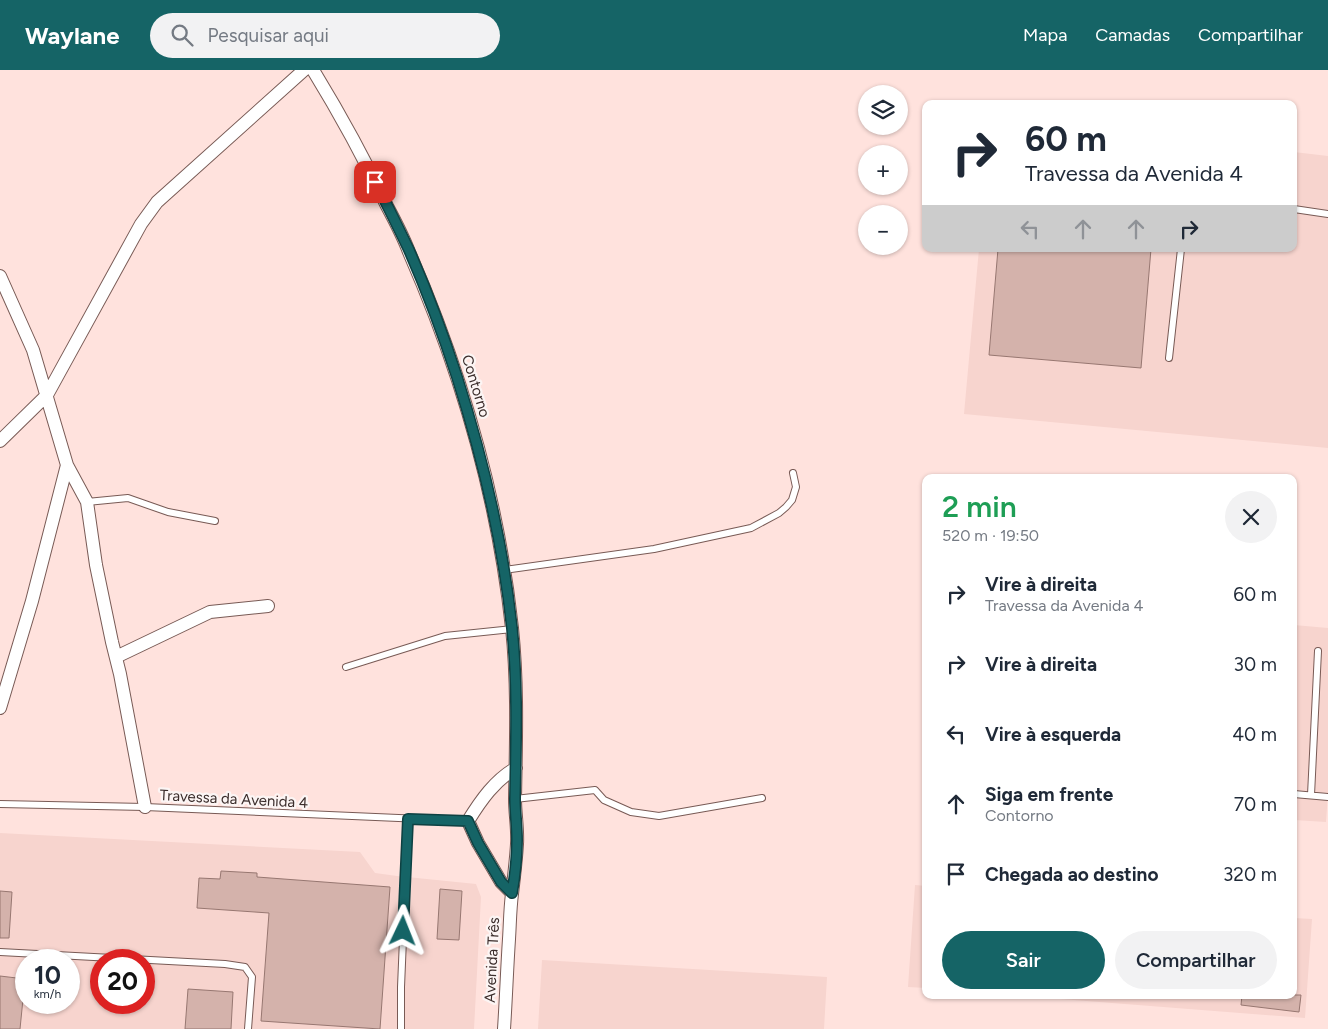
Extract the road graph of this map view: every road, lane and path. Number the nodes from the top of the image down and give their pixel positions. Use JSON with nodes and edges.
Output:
{"nodes":[{"id":1,"x":304,"y":70,"type":"edge"},
{"id":2,"x":313,"y":70,"type":"edge"},
{"id":3,"x":1297,"y":209,"type":"edge"},
{"id":4,"x":1328,"y":214,"type":"edge"},
{"id":5,"x":1181,"y":252,"type":"edge"},
{"id":6,"x":0,"y":276,"type":"edge"},
{"id":7,"x":1169,"y":358,"type":"dead end"},
{"id":8,"x":47,"y":395,"type":"junction"},
{"id":9,"x":0,"y":441,"type":"edge"},
{"id":10,"x":67,"y":465,"type":"junction"},
{"id":11,"x":793,"y":473,"type":"dead end"},
{"id":12,"x":87,"y":502,"type":"junction"},
{"id":13,"x":215,"y":521,"type":"dead end"},
{"id":14,"x":504,"y":570,"type":"junction"},
{"id":15,"x":268,"y":606,"type":"dead end"},
{"id":16,"x":512,"y":629,"type":"junction"},
{"id":17,"x":1318,"y":651,"type":"dead end"},
{"id":18,"x":116,"y":657,"type":"junction"},
{"id":19,"x":346,"y":667,"type":"dead end"},
{"id":20,"x":0,"y":708,"type":"edge"},
{"id":21,"x":516,"y":768,"type":"junction"},
{"id":22,"x":1297,"y":794,"type":"edge"},
{"id":23,"x":1311,"y":795,"type":"junction"},
{"id":24,"x":1328,"y":797,"type":"edge"},
{"id":25,"x":762,"y":798,"type":"dead end"},
{"id":26,"x":515,"y":799,"type":"junction"},
{"id":27,"x":0,"y":804,"type":"edge"},
{"id":28,"x":145,"y":807,"type":"junction"},
{"id":29,"x":408,"y":819,"type":"junction"},
{"id":30,"x":468,"y":821,"type":"junction"},
{"id":31,"x":512,"y":893,"type":"junction"},
{"id":32,"x":0,"y":952,"type":"edge"},
{"id":33,"x":248,"y":1029,"type":"edge"},
{"id":34,"x":401,"y":1029,"type":"edge"},
{"id":35,"x":504,"y":1029,"type":"edge"}],
"edges":[{"from":1,"to":8,"type":"street"},
{"from":2,"to":14,"type":"street","name":"Contorno"},
{"from":3,"to":4,"type":"lane"},
{"from":5,"to":7,"type":"lane"},
{"from":6,"to":8,"type":"street"},
{"from":8,"to":9,"type":"street"},
{"from":8,"to":10,"type":"street"},
{"from":10,"to":12,"type":"street"},
{"from":10,"to":20,"type":"street"},
{"from":11,"to":14,"type":"lane"},
{"from":12,"to":13,"type":"lane"},
{"from":12,"to":18,"type":"street"},
{"from":14,"to":16,"type":"street","name":"Contorno"},
{"from":15,"to":18,"type":"street"},
{"from":16,"to":19,"type":"lane"},
{"from":16,"to":21,"type":"street","name":"Contorno"},
{"from":17,"to":23,"type":"lane"},
{"from":18,"to":28,"type":"street"},
{"from":21,"to":26,"type":"street","name":"Contorno"},
{"from":21,"to":30,"type":"street"},
{"from":22,"to":23,"type":"lane"},
{"from":23,"to":24,"type":"lane"},
{"from":25,"to":26,"type":"lane"},
{"from":26,"to":31,"type":"street","name":"Avenida Três"},
{"from":27,"to":28,"type":"lane","name":"Travessa da Avenida 4"},
{"from":28,"to":29,"type":"lane","name":"Travessa da Avenida 4"},
{"from":29,"to":30,"type":"lane","name":"Travessa da Avenida 4"},
{"from":29,"to":34,"type":"lane"},
{"from":30,"to":31,"type":"street"},
{"from":31,"to":35,"type":"street","name":"Avenida Três"},
{"from":32,"to":33,"type":"lane"}]}
